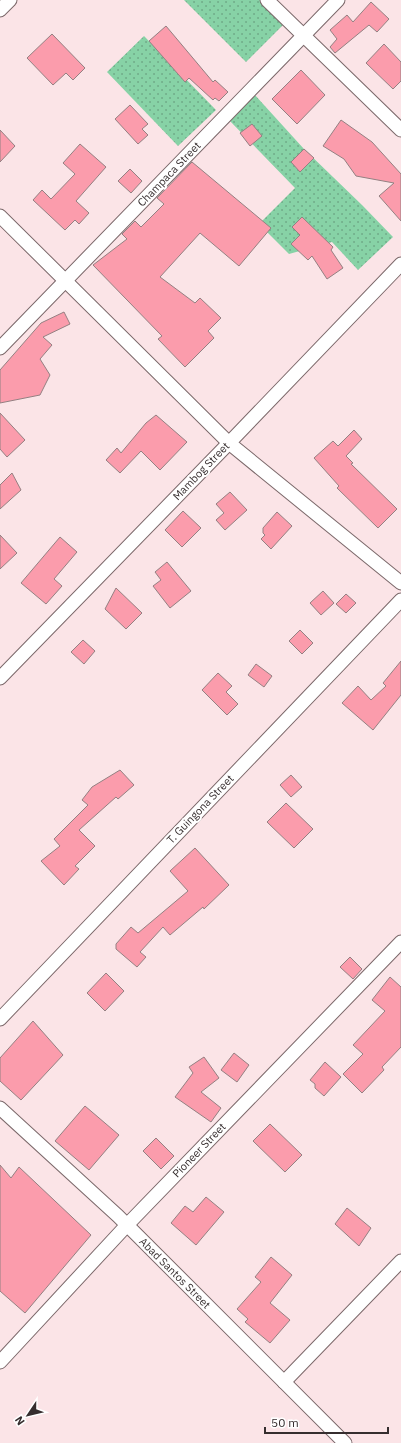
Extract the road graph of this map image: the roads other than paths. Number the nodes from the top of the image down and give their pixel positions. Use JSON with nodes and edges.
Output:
{"nodes":[{"id":1,"x":10,"y":0,"type":"edge"},
{"id":2,"x":267,"y":0,"type":"edge"},
{"id":3,"x":338,"y":0,"type":"edge"},
{"id":4,"x":0,"y":10,"type":"edge"},
{"id":5,"x":303,"y":36,"type":"junction"},
{"id":6,"x":401,"y":130,"type":"edge"},
{"id":7,"x":0,"y":216,"type":"edge"},
{"id":8,"x":401,"y":264,"type":"edge"},
{"id":9,"x":65,"y":282,"type":"junction"},
{"id":10,"x":0,"y":348,"type":"edge"},
{"id":11,"x":229,"y":443,"type":"junction"},
{"id":12,"x":401,"y":583,"type":"edge"},
{"id":13,"x":401,"y":600,"type":"edge"},
{"id":14,"x":0,"y":678,"type":"edge"},
{"id":15,"x":401,"y":942,"type":"edge"},
{"id":16,"x":0,"y":1019,"type":"edge"},
{"id":17,"x":0,"y":1108,"type":"edge"},
{"id":18,"x":127,"y":1225,"type":"junction"},
{"id":19,"x":401,"y":1262,"type":"edge"},
{"id":20,"x":0,"y":1362,"type":"edge"},
{"id":21,"x":284,"y":1382,"type":"junction"},
{"id":22,"x":345,"y":1443,"type":"edge"}],
"edges":[{"from":1,"to":4,"type":"street"},
{"from":2,"to":5,"type":"street"},
{"from":3,"to":5,"type":"street","name":"Champaca Street"},
{"from":5,"to":6,"type":"street"},
{"from":5,"to":9,"type":"street","name":"Champaca Street"},
{"from":7,"to":9,"type":"street"},
{"from":8,"to":11,"type":"street","name":"Mambog Street"},
{"from":9,"to":10,"type":"street","name":"Champaca Street"},
{"from":9,"to":11,"type":"street"},
{"from":11,"to":12,"type":"street"},
{"from":11,"to":14,"type":"street","name":"Mambog Street"},
{"from":13,"to":16,"type":"street","name":"T. Guingona Street"},
{"from":15,"to":18,"type":"street","name":"Pioneer Street"},
{"from":17,"to":18,"type":"street","name":"Abad Santos Street"},
{"from":18,"to":20,"type":"street","name":"Pioneer Street"},
{"from":18,"to":21,"type":"street","name":"Abad Santos Street"},
{"from":19,"to":21,"type":"street"},
{"from":21,"to":22,"type":"street","name":"Abad Santos Street"}]}
